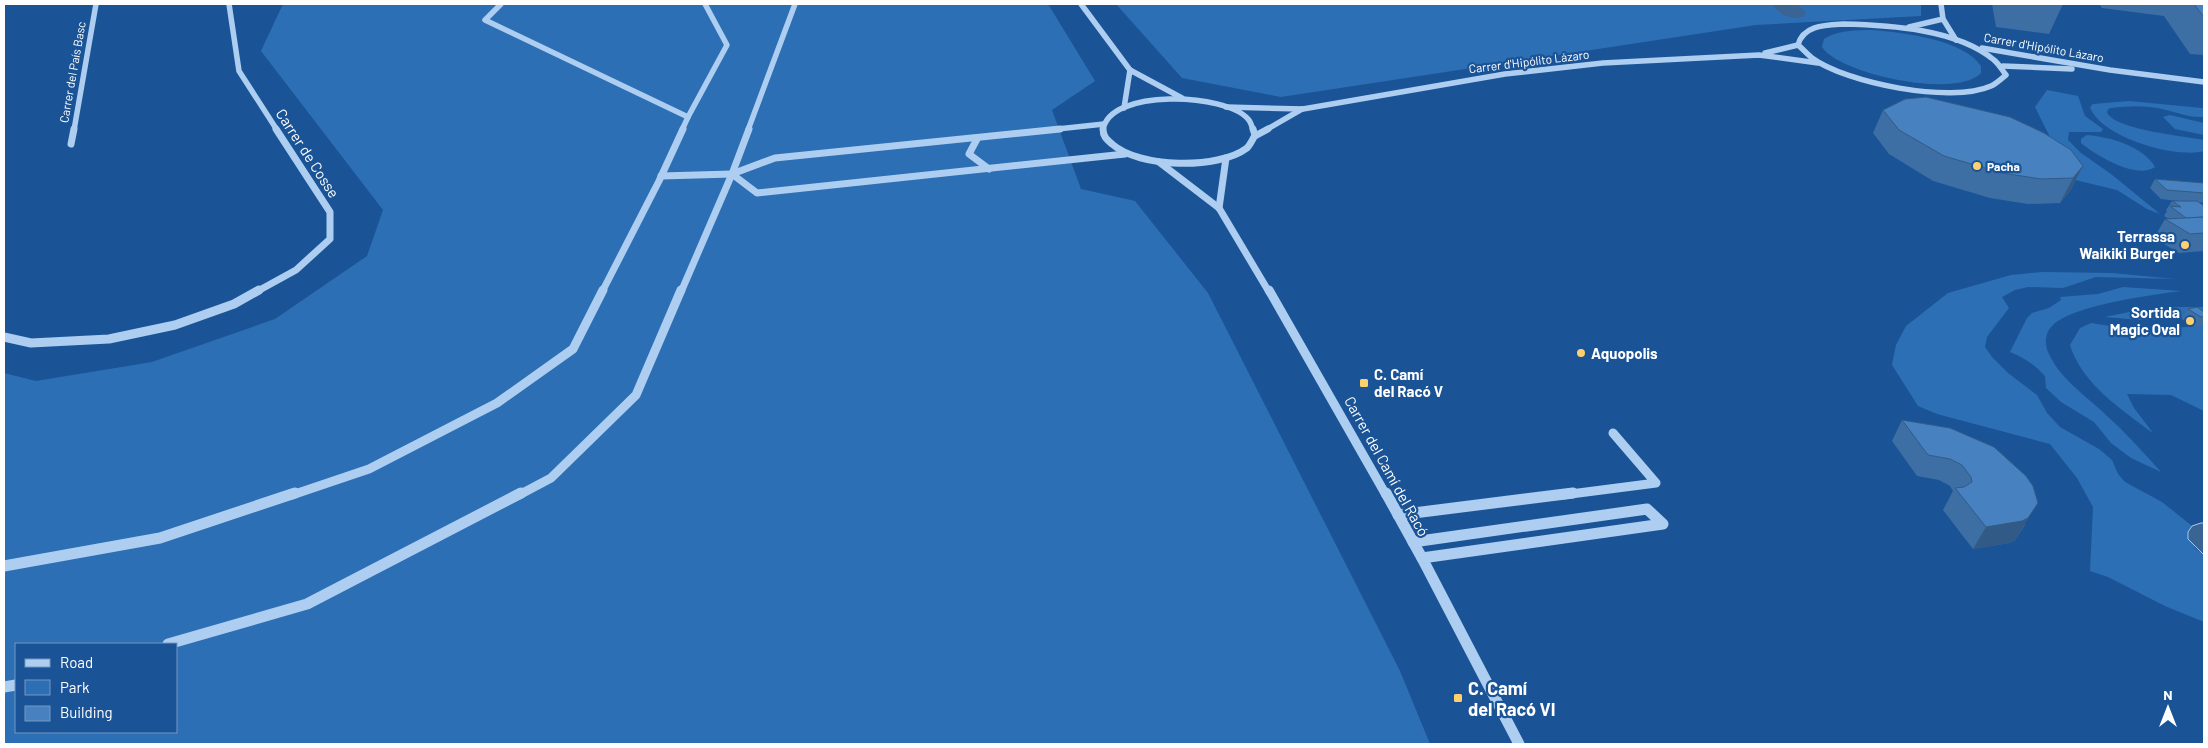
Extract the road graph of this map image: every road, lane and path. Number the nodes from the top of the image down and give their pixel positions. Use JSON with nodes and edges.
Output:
{"nodes":[{"id":1,"x":96,"y":4,"type":"edge"},
{"id":2,"x":229,"y":4,"type":"edge"},
{"id":3,"x":501,"y":4,"type":"edge"},
{"id":4,"x":705,"y":4,"type":"edge"},
{"id":5,"x":795,"y":4,"type":"edge"},
{"id":6,"x":1081,"y":4,"type":"edge"},
{"id":7,"x":1941,"y":4,"type":"edge"},
{"id":8,"x":1943,"y":19,"type":"junction"},
{"id":9,"x":1905,"y":28,"type":"junction"},
{"id":10,"x":1956,"y":40,"type":"junction"},
{"id":11,"x":1798,"y":45,"type":"junction"},
{"id":12,"x":1974,"y":47,"type":"junction"},
{"id":13,"x":1759,"y":55,"type":"junction"},
{"id":14,"x":1818,"y":63,"type":"junction"},
{"id":15,"x":2003,"y":66,"type":"junction"},
{"id":16,"x":1130,"y":70,"type":"junction"},
{"id":17,"x":2110,"y":70,"type":"junction"},
{"id":18,"x":2204,"y":82,"type":"edge"},
{"id":19,"x":1185,"y":99,"type":"junction"},
{"id":20,"x":1226,"y":107,"type":"junction"},
{"id":21,"x":1124,"y":108,"type":"junction"},
{"id":22,"x":1303,"y":109,"type":"junction"},
{"id":23,"x":688,"y":117,"type":"junction"},
{"id":24,"x":1104,"y":124,"type":"junction"},
{"id":25,"x":1255,"y":136,"type":"junction"},
{"id":26,"x":977,"y":139,"type":"junction"},
{"id":27,"x":70,"y":144,"type":"dead end"},
{"id":28,"x":1125,"y":154,"type":"junction"},
{"id":29,"x":1226,"y":158,"type":"junction"},
{"id":30,"x":1159,"y":162,"type":"junction"},
{"id":31,"x":989,"y":169,"type":"junction"},
{"id":32,"x":732,"y":174,"type":"junction"},
{"id":33,"x":661,"y":176,"type":"junction"},
{"id":34,"x":1218,"y":208,"type":"junction"},
{"id":35,"x":4,"y":337,"type":"edge"},
{"id":36,"x":1614,"y":432,"type":"dead end"},
{"id":37,"x":1398,"y":515,"type":"junction"},
{"id":38,"x":1413,"y":542,"type":"junction"},
{"id":39,"x":1422,"y":558,"type":"junction"},
{"id":40,"x":4,"y":566,"type":"edge"},
{"id":41,"x":171,"y":643,"type":"edge"},
{"id":42,"x":1519,"y":744,"type":"edge"}],
"edges":[{"from":1,"to":27,"type":"street","name":"Carrer del País Basc"},
{"from":2,"to":35,"type":"street","name":"Carrer de Cosse"},
{"from":3,"to":23,"type":"street"},
{"from":4,"to":23,"type":"street"},
{"from":5,"to":32,"type":"street"},
{"from":6,"to":16,"type":"street"},
{"from":7,"to":8,"type":"street"},
{"from":8,"to":9,"type":"street"},
{"from":8,"to":10,"type":"street"},
{"from":9,"to":10,"type":"street"},
{"from":9,"to":11,"type":"street"},
{"from":10,"to":12,"type":"street"},
{"from":11,"to":13,"type":"street","name":"Carrer d'Hipólito Lázaro"},
{"from":11,"to":14,"type":"street"},
{"from":12,"to":15,"type":"street"},
{"from":12,"to":17,"type":"street","name":"Carrer d'Hipólito Lázaro"},
{"from":13,"to":14,"type":"street","name":"Carrer d'Hipólito Lázaro"},
{"from":13,"to":22,"type":"street","name":"Carrer d'Hipólito Lázaro"},
{"from":14,"to":15,"type":"street"},
{"from":15,"to":17,"type":"street","name":"Carrer d'Hipólito Lázaro"},
{"from":16,"to":19,"type":"street"},
{"from":16,"to":21,"type":"street"},
{"from":17,"to":18,"type":"street","name":"Carrer d'Hipólito Lázaro"},
{"from":19,"to":20,"type":"street"},
{"from":19,"to":21,"type":"street"},
{"from":20,"to":22,"type":"street","name":"Carrer d'Hipólito Lázaro"},
{"from":20,"to":25,"type":"street"},
{"from":21,"to":24,"type":"street"},
{"from":22,"to":25,"type":"street","name":"Carrer d'Hipólito Lázaro"},
{"from":23,"to":33,"type":"street"},
{"from":24,"to":26,"type":"street"},
{"from":24,"to":28,"type":"street"},
{"from":25,"to":29,"type":"street","name":"Carrer d'Hipólito Lázaro"},
{"from":26,"to":31,"type":"street"},
{"from":26,"to":32,"type":"street"},
{"from":28,"to":30,"type":"street"},
{"from":28,"to":31,"type":"street"},
{"from":29,"to":30,"type":"street","name":"Carrer d'Hipólito Lázaro"},
{"from":29,"to":34,"type":"street"},
{"from":30,"to":34,"type":"street","name":"Carrer del Camí del Racó"},
{"from":31,"to":32,"type":"street"},
{"from":32,"to":33,"type":"street"},
{"from":32,"to":41,"type":"street"},
{"from":33,"to":40,"type":"street"},
{"from":34,"to":37,"type":"street","name":"Carrer del Camí del Racó"},
{"from":36,"to":37,"type":"street"},
{"from":37,"to":38,"type":"street","name":"Carrer del Camí del Racó"},
{"from":38,"to":39,"type":"street","name":"Carrer del Camí del Racó"},
{"from":38,"to":39,"type":"street"},
{"from":39,"to":42,"type":"street","name":"Carrer del Camí del Racó"}]}
